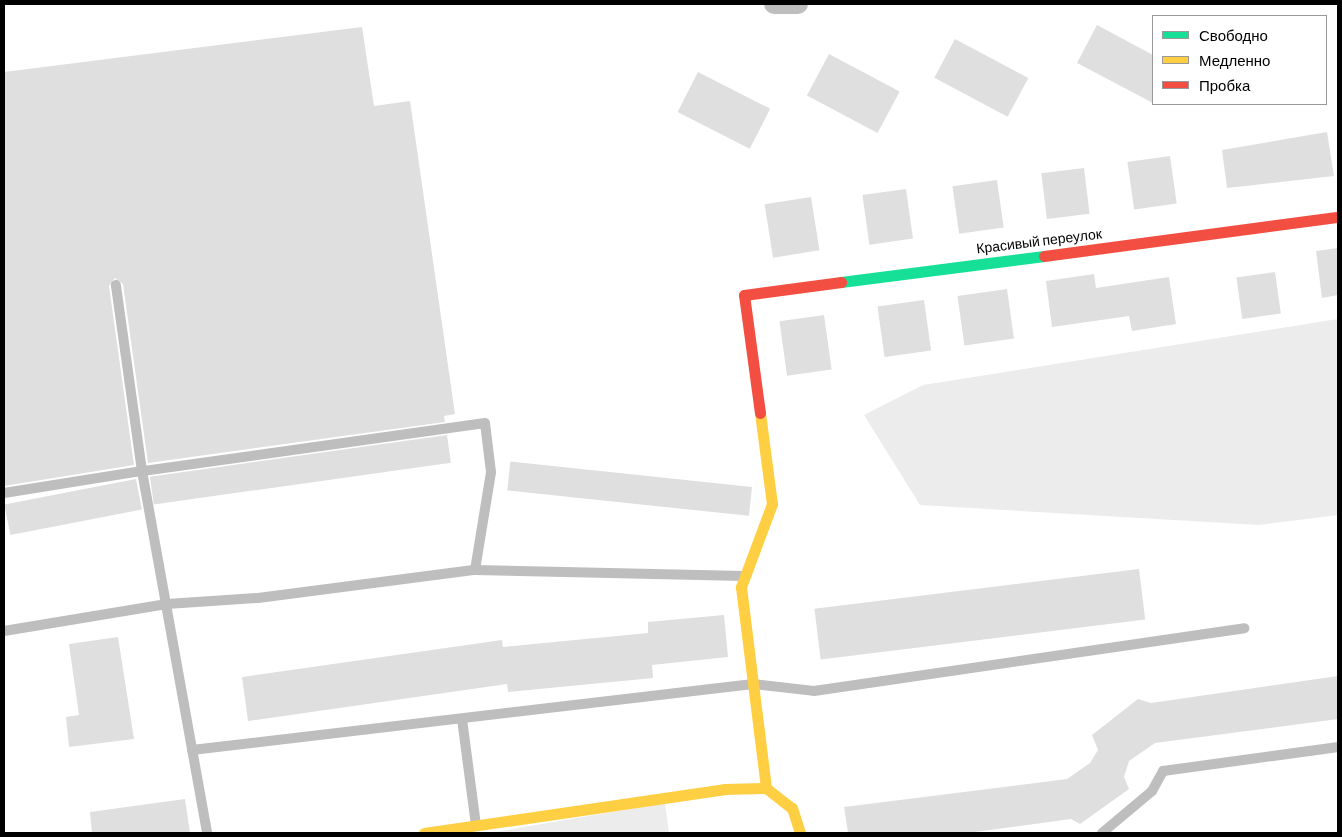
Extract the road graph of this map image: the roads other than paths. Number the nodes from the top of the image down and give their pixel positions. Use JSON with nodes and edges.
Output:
{"nodes":[{"id":1,"x":774,"y":4,"type":"edge"},
{"id":2,"x":798,"y":4,"type":"edge"},
{"id":3,"x":1338,"y":217,"type":"edge"},
{"id":4,"x":116,"y":285,"type":"dead end"},
{"id":5,"x":142,"y":470,"type":"junction"},
{"id":6,"x":4,"y":493,"type":"edge"},
{"id":7,"x":475,"y":570,"type":"junction"},
{"id":8,"x":745,"y":576,"type":"junction"},
{"id":9,"x":167,"y":604,"type":"junction"},
{"id":10,"x":1244,"y":628,"type":"dead end"},
{"id":11,"x":4,"y":631,"type":"edge"},
{"id":12,"x":753,"y":684,"type":"junction"},
{"id":13,"x":462,"y":719,"type":"junction"},
{"id":14,"x":1338,"y":747,"type":"edge"},
{"id":15,"x":192,"y":750,"type":"junction"},
{"id":16,"x":766,"y":788,"type":"junction"},
{"id":17,"x":476,"y":826,"type":"junction"},
{"id":18,"x":207,"y":833,"type":"edge"},
{"id":19,"x":430,"y":833,"type":"edge"},
{"id":20,"x":800,"y":833,"type":"edge"},
{"id":21,"x":1102,"y":833,"type":"edge"}],
"edges":[{"from":1,"to":2,"type":"street"},
{"from":3,"to":8,"type":"street","name":"Красивый переулок"},
{"from":4,"to":5,"type":"lane"},
{"from":5,"to":6,"type":"lane"},
{"from":5,"to":7,"type":"lane"},
{"from":5,"to":9,"type":"lane"},
{"from":7,"to":8,"type":"lane"},
{"from":7,"to":9,"type":"lane"},
{"from":8,"to":12,"type":"street"},
{"from":9,"to":11,"type":"lane"},
{"from":9,"to":15,"type":"lane"},
{"from":10,"to":12,"type":"lane"},
{"from":12,"to":13,"type":"lane"},
{"from":12,"to":16,"type":"street"},
{"from":13,"to":15,"type":"lane"},
{"from":13,"to":17,"type":"lane"},
{"from":14,"to":21,"type":"lane"},
{"from":15,"to":18,"type":"lane"},
{"from":16,"to":17,"type":"street"},
{"from":16,"to":20,"type":"street"},
{"from":17,"to":19,"type":"street"}]}
